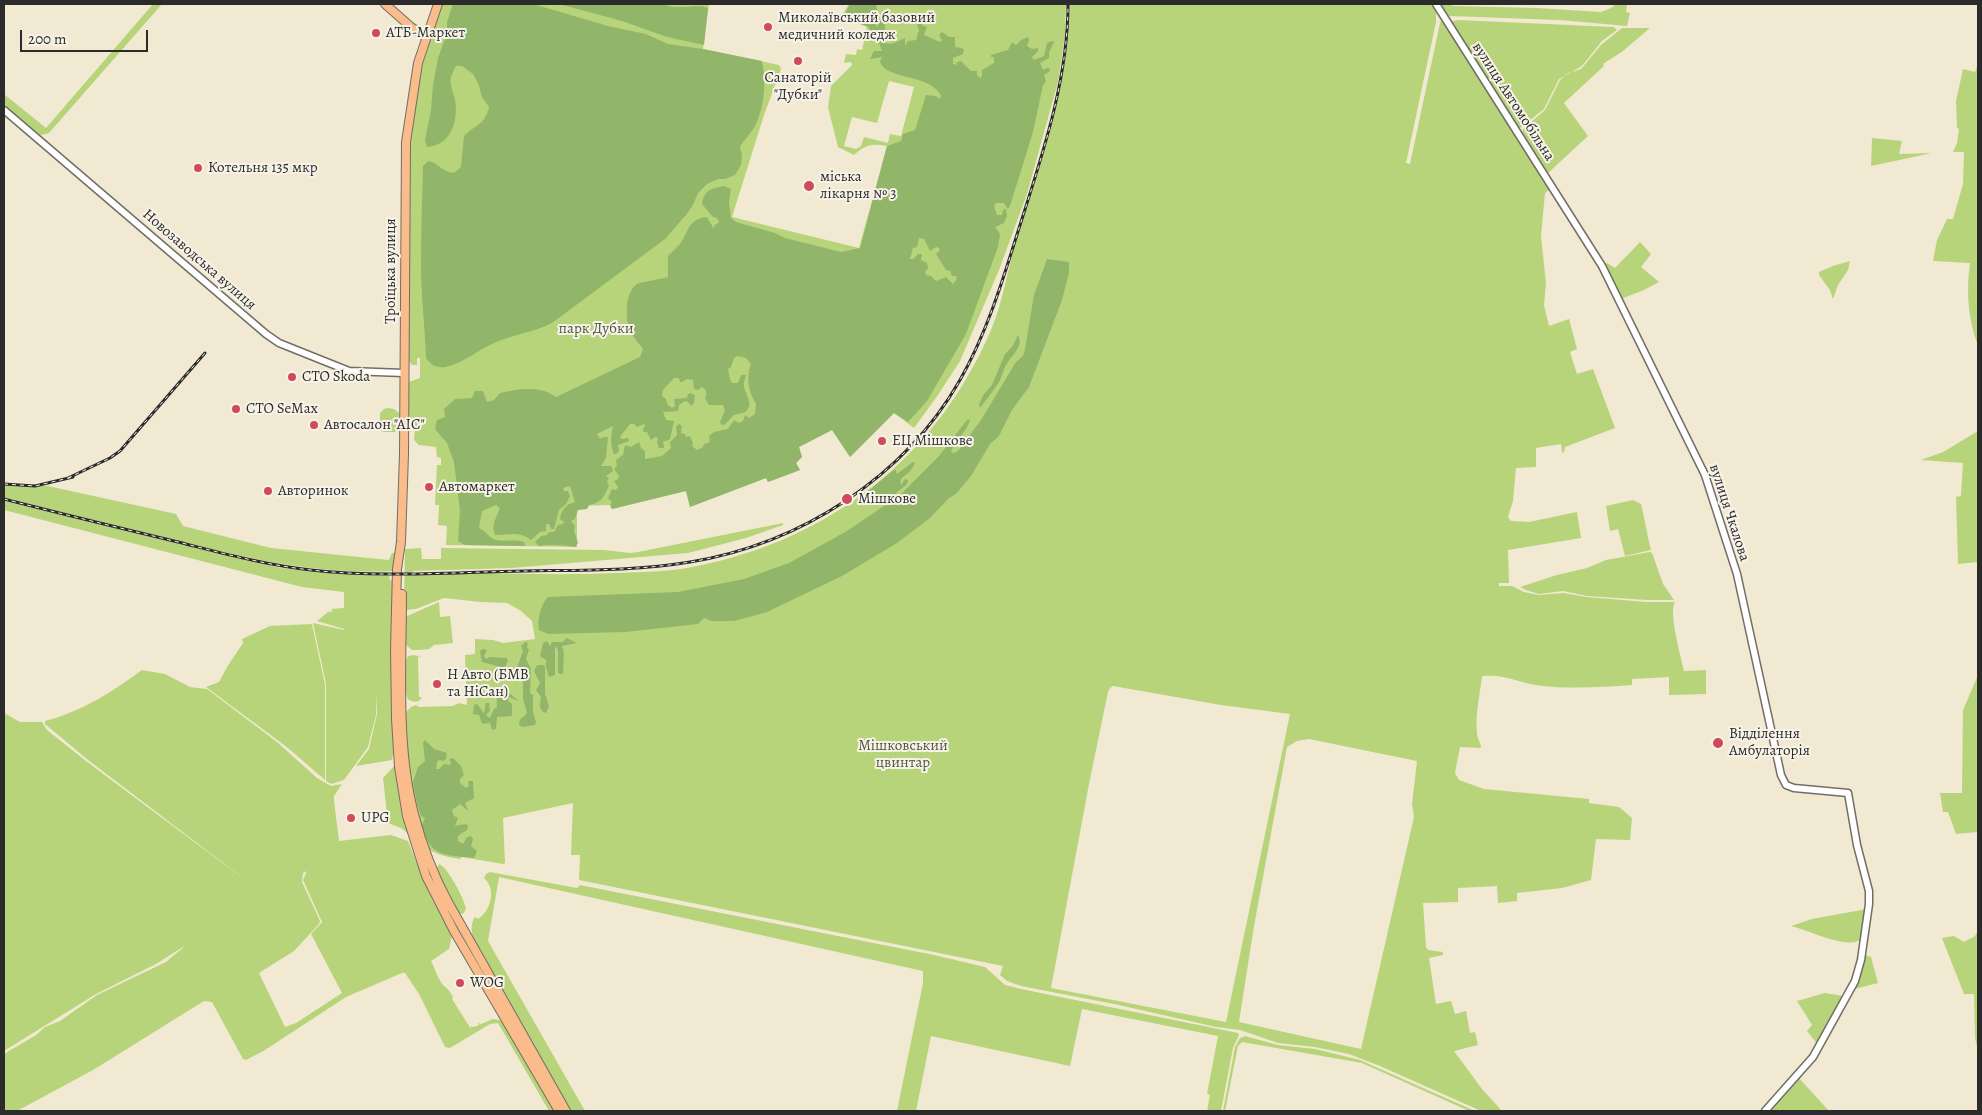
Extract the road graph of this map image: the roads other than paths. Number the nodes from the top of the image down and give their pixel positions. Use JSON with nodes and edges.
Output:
{"nodes":[{"id":1,"x":385,"y":4,"type":"edge"},
{"id":2,"x":438,"y":4,"type":"edge"},
{"id":3,"x":1436,"y":4,"type":"edge"},
{"id":4,"x":426,"y":37,"type":"junction"},
{"id":5,"x":4,"y":110,"type":"edge"},
{"id":6,"x":1570,"y":214,"type":"joint"},
{"id":7,"x":404,"y":373,"type":"junction"},
{"id":8,"x":401,"y":542,"type":"junction"},
{"id":9,"x":559,"y":1111,"type":"edge"},
{"id":10,"x":566,"y":1111,"type":"edge"},
{"id":11,"x":1765,"y":1111,"type":"edge"}],
"edges":[{"from":1,"to":4,"type":"main road"},
{"from":2,"to":4,"type":"main road","name":"Троїцька вулиця"},
{"from":3,"to":6,"type":"street","name":"вулиця Автомобільна"},
{"from":4,"to":7,"type":"main road","name":"Троїцька вулиця"},
{"from":5,"to":7,"type":"street","name":"Новозаводська вулиця"},
{"from":6,"to":11,"type":"street","name":"вулиця Чкалова"},
{"from":7,"to":8,"type":"main road","name":"Троїцька вулиця"},
{"from":8,"to":9,"type":"main road"},
{"from":8,"to":10,"type":"main road"}]}
